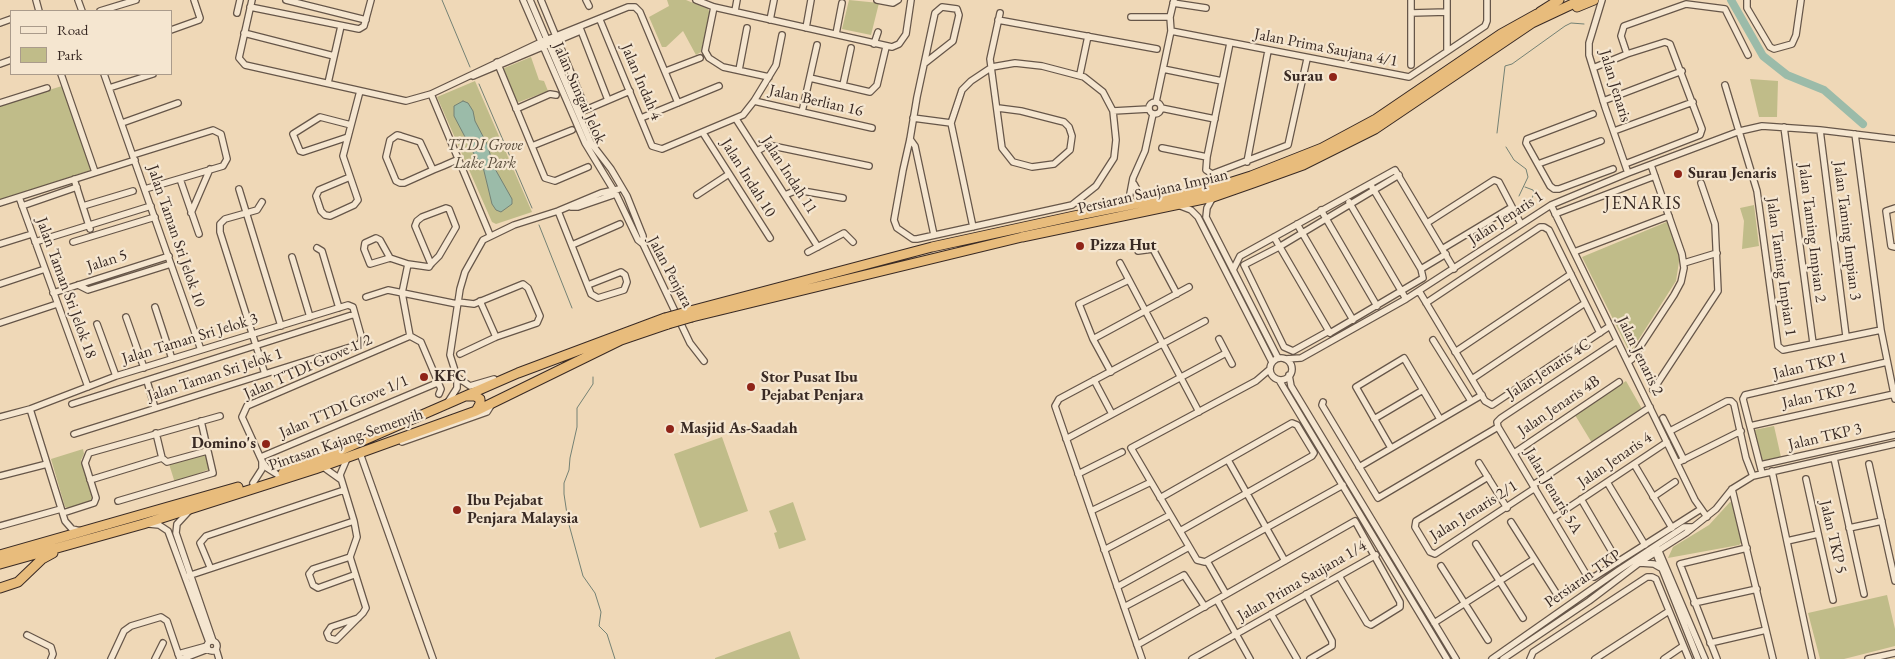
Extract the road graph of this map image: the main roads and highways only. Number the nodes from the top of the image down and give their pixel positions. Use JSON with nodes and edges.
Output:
{"nodes":[{"id":1,"x":1559,"y":0,"type":"edge"},
{"id":2,"x":1568,"y":0,"type":"edge"},
{"id":3,"x":1581,"y":0,"type":"edge"},
{"id":4,"x":1594,"y":0,"type":"edge"},
{"id":5,"x":1603,"y":3,"type":"edge"},
{"id":6,"x":1540,"y":12,"type":"junction"},
{"id":7,"x":1532,"y":23,"type":"junction"},
{"id":8,"x":691,"y":314,"type":"junction"},
{"id":9,"x":666,"y":321,"type":"junction"},
{"id":10,"x":544,"y":363,"type":"junction"},
{"id":11,"x":459,"y":398,"type":"junction"},
{"id":12,"x":496,"y":402,"type":"junction"},
{"id":13,"x":476,"y":411,"type":"junction"},
{"id":14,"x":60,"y":543,"type":"junction"},
{"id":15,"x":0,"y":555,"type":"edge"},
{"id":16,"x":0,"y":564,"type":"edge"},
{"id":17,"x":0,"y":588,"type":"edge"}],
"edges":[{"from":1,"to":6,"type":"highway"},
{"from":2,"to":6,"type":"highway","name":"Persiaran Saujana Impian"},
{"from":3,"to":7,"type":"highway","name":"Persiaran Saujana Impian"},
{"from":4,"to":5,"type":"highway"},
{"from":4,"to":7,"type":"highway"},
{"from":6,"to":8,"type":"highway","name":"Persiaran Saujana Impian"},
{"from":7,"to":8,"type":"highway","name":"Persiaran Saujana Impian"},
{"from":8,"to":9,"type":"highway","name":"Pintasan Kajang-Semenyih","bridge":true},
{"from":9,"to":10,"type":"highway","name":"Pintasan Kajang-Semenyih"},
{"from":9,"to":12,"type":"highway","name":"Pintasan Kajang-Semenyih"},
{"from":10,"to":11,"type":"highway","name":"Pintasan Kajang-Semenyih"},
{"from":10,"to":12,"type":"highway"},
{"from":11,"to":13,"type":"highway"},
{"from":11,"to":14,"type":"highway","name":"Pintasan Kajang-Semenyih"},
{"from":12,"to":13,"type":"highway","name":"Pintasan Kajang-Semenyih"},
{"from":13,"to":14,"type":"highway","name":"Pintasan Kajang-Semenyih"},
{"from":14,"to":15,"type":"highway","name":"Pintasan Kajang-Semenyih"},
{"from":14,"to":16,"type":"highway","name":"Pintasan Kajang-Semenyih"},
{"from":14,"to":17,"type":"highway"}]}
